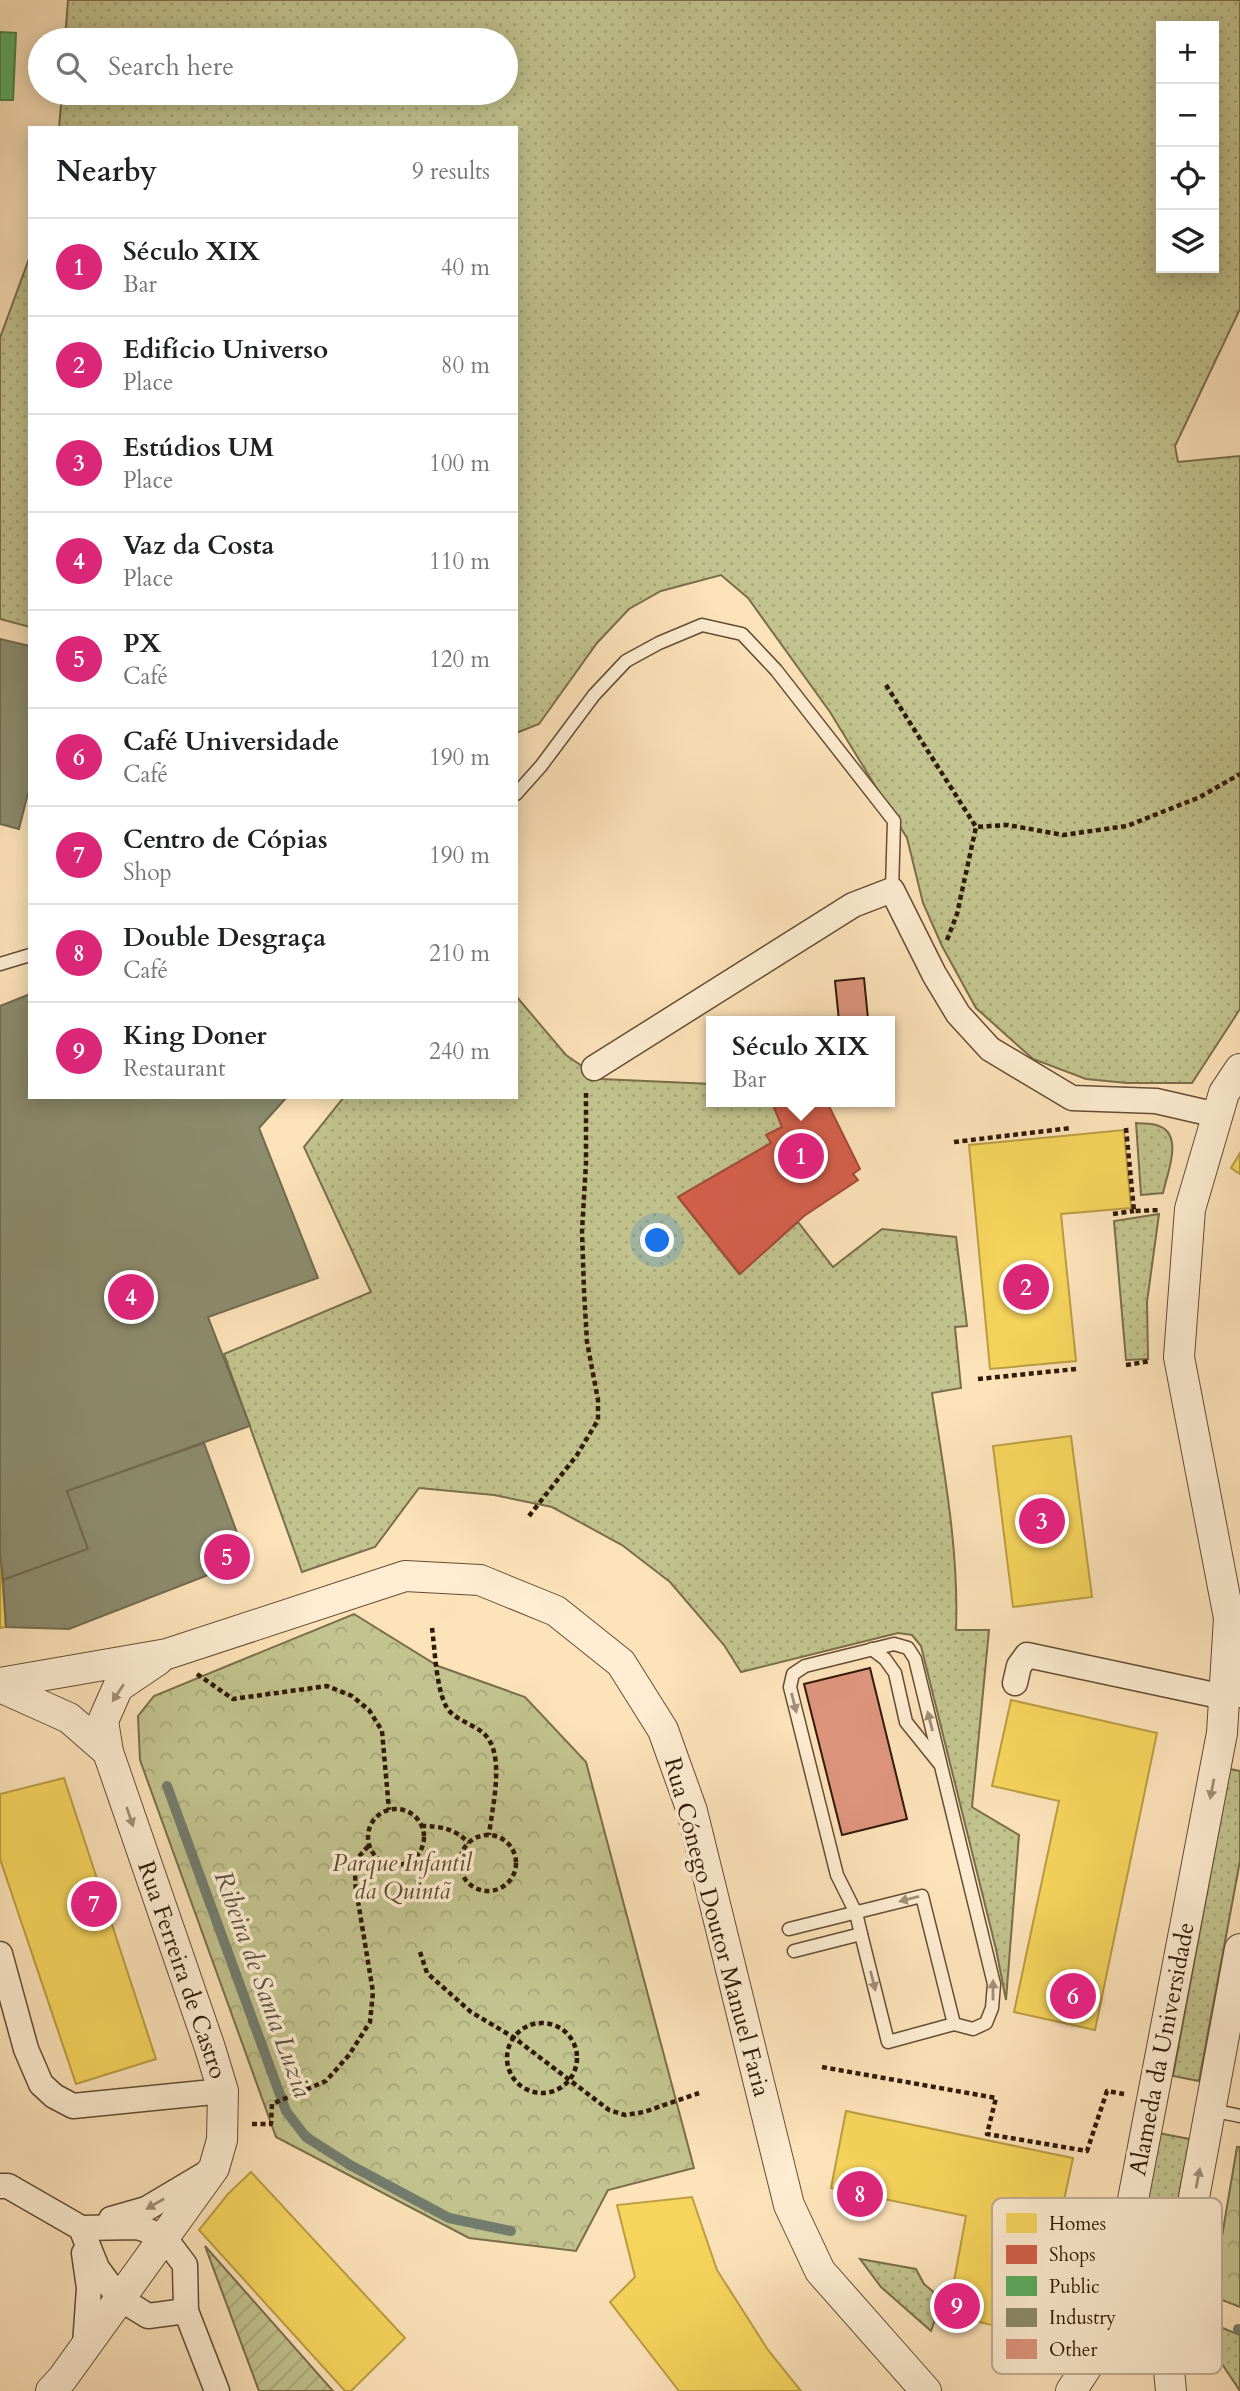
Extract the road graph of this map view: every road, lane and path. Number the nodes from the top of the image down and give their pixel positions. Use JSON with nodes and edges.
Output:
{"nodes":[{"id":1,"x":886,"y":685,"type":"dead end"},
{"id":2,"x":1240,"y":774,"type":"edge"},
{"id":3,"x":518,"y":792,"type":"edge"},
{"id":4,"x":976,"y":827,"type":"junction"},
{"id":5,"x":892,"y":890,"type":"junction"},
{"id":6,"x":28,"y":956,"type":"edge"},
{"id":7,"x":0,"y":964,"type":"edge"},
{"id":8,"x":934,"y":974,"type":"junction"},
{"id":9,"x":594,"y":1068,"type":"joint"},
{"id":10,"x":1240,"y":1069,"type":"edge"},
{"id":11,"x":1217,"y":1115,"type":"junction"},
{"id":12,"x":1125,"y":1121,"type":"dead end"},
{"id":13,"x":1073,"y":1128,"type":"dead end"},
{"id":14,"x":954,"y":1142,"type":"dead end"},
{"id":15,"x":1189,"y":1209,"type":"junction"},
{"id":16,"x":1134,"y":1211,"type":"junction"},
{"id":17,"x":1113,"y":1214,"type":"dead end"},
{"id":18,"x":1076,"y":1369,"type":"dead end"},
{"id":19,"x":978,"y":1378,"type":"dead end"},
{"id":20,"x":529,"y":1516,"type":"dead end"},
{"id":21,"x":1229,"y":1618,"type":"junction"},
{"id":22,"x":432,"y":1628,"type":"dead end"},
{"id":23,"x":872,"y":1649,"type":"junction"},
{"id":24,"x":1240,"y":1649,"type":"edge"},
{"id":25,"x":167,"y":1654,"type":"junction"},
{"id":26,"x":1015,"y":1683,"type":"dead end"},
{"id":27,"x":0,"y":1685,"type":"edge"},
{"id":28,"x":1232,"y":1696,"type":"edge"},
{"id":29,"x":1229,"y":1750,"type":"edge"},
{"id":30,"x":108,"y":1752,"type":"junction"},
{"id":31,"x":941,"y":1766,"type":"junction"},
{"id":32,"x":389,"y":1810,"type":"junction"},
{"id":33,"x":421,"y":1826,"type":"junction"},
{"id":34,"x":489,"y":1835,"type":"junction"},
{"id":35,"x":469,"y":1843,"type":"junction"},
{"id":36,"x":369,"y":1845,"type":"junction"},
{"id":37,"x":856,"y":1913,"type":"junction"},
{"id":38,"x":789,"y":1929,"type":"dead end"},
{"id":39,"x":861,"y":1934,"type":"junction"},
{"id":40,"x":1240,"y":1949,"type":"edge"},
{"id":41,"x":794,"y":1951,"type":"dead end"},
{"id":42,"x":420,"y":1952,"type":"dead end"},
{"id":43,"x":0,"y":1954,"type":"edge"},
{"id":44,"x":954,"y":2024,"type":"junction"},
{"id":45,"x":513,"y":2036,"type":"junction"},
{"id":46,"x":822,"y":2067,"type":"dead end"},
{"id":47,"x":568,"y":2079,"type":"junction"},
{"id":48,"x":223,"y":2091,"type":"junction"},
{"id":49,"x":699,"y":2093,"type":"dead end"},
{"id":50,"x":1152,"y":2100,"type":"junction"},
{"id":51,"x":1211,"y":2110,"type":"junction"},
{"id":52,"x":1240,"y":2116,"type":"edge"},
{"id":53,"x":252,"y":2124,"type":"dead end"},
{"id":54,"x":214,"y":2168,"type":"junction"},
{"id":55,"x":0,"y":2186,"type":"edge"},
{"id":56,"x":1134,"y":2198,"type":"edge"},
{"id":57,"x":1194,"y":2198,"type":"edge"},
{"id":58,"x":80,"y":2228,"type":"junction"},
{"id":59,"x":164,"y":2237,"type":"junction"},
{"id":60,"x":119,"y":2298,"type":"junction"},
{"id":61,"x":186,"y":2311,"type":"junction"},
{"id":62,"x":85,"y":2345,"type":"junction"},
{"id":63,"x":900,"y":2362,"type":"junction"},
{"id":64,"x":1082,"y":2374,"type":"edge"},
{"id":65,"x":51,"y":2391,"type":"edge"},
{"id":66,"x":218,"y":2391,"type":"edge"},
{"id":67,"x":926,"y":2391,"type":"edge"},
{"id":68,"x":942,"y":2391,"type":"edge"},
{"id":69,"x":1071,"y":2391,"type":"edge"}],
"edges":[{"from":1,"to":4,"type":"path"},
{"from":2,"to":4,"type":"path"},
{"from":3,"to":5,"type":"lane"},
{"from":4,"to":8,"type":"path"},
{"from":5,"to":8,"type":"street"},
{"from":5,"to":9,"type":"street"},
{"from":6,"to":7,"type":"lane"},
{"from":8,"to":11,"type":"street"},
{"from":9,"to":20,"type":"path"},
{"from":10,"to":11,"type":"street"},
{"from":11,"to":15,"type":"street"},
{"from":12,"to":16,"type":"path"},
{"from":13,"to":14,"type":"path"},
{"from":15,"to":16,"type":"path"},
{"from":15,"to":21,"type":"street"},
{"from":16,"to":17,"type":"path"},
{"from":18,"to":19,"type":"path"},
{"from":21,"to":24,"type":"street"},
{"from":21,"to":28,"type":"street","name":"Alameda da Universidade"},
{"from":22,"to":34,"type":"path"},
{"from":23,"to":31,"type":"lane"},
{"from":31,"to":23,"type":"lane","one_way":true},
{"from":23,"to":37,"type":"lane","one_way":true},
{"from":25,"to":27,"type":"street"},
{"from":25,"to":30,"type":"street","name":"Rua Ferreira de Castro","one_way":true},
{"from":25,"to":32,"type":"path"},
{"from":25,"to":63,"type":"street","name":"Rua Cónego Doutor Manuel Faria"},
{"from":26,"to":28,"type":"street"},
{"from":27,"to":30,"type":"street","name":"Rua Ferreira de Castro"},
{"from":28,"to":29,"type":"street","name":"Alameda da Universidade"},
{"from":29,"to":50,"type":"street","name":"Alameda da Universidade","one_way":true},
{"from":30,"to":48,"type":"street","name":"Rua Ferreira de Castro","one_way":true},
{"from":44,"to":31,"type":"lane","one_way":true},
{"from":32,"to":33,"type":"path"},
{"from":32,"to":36,"type":"path"},
{"from":33,"to":35,"type":"path"},
{"from":33,"to":36,"type":"path"},
{"from":34,"to":35,"type":"path"},
{"from":34,"to":35,"type":"path"},
{"from":36,"to":53,"type":"path"},
{"from":37,"to":38,"type":"lane"},
{"from":37,"to":39,"type":"lane"},
{"from":44,"to":37,"type":"lane","one_way":true},
{"from":39,"to":41,"type":"lane"},
{"from":39,"to":44,"type":"lane","one_way":true},
{"from":40,"to":51,"type":"street"},
{"from":42,"to":45,"type":"path"},
{"from":43,"to":48,"type":"street"},
{"from":45,"to":47,"type":"path"},
{"from":45,"to":47,"type":"path"},
{"from":45,"to":47,"type":"path"},
{"from":46,"to":50,"type":"path"},
{"from":47,"to":49,"type":"path"},
{"from":48,"to":54,"type":"street","name":"Rua Ferreira de Castro"},
{"from":50,"to":56,"type":"street","name":"Alameda da Universidade"},
{"from":51,"to":52,"type":"lane"},
{"from":57,"to":51,"type":"street","one_way":true},
{"from":54,"to":58,"type":"street","one_way":true},
{"from":54,"to":59,"type":"street","name":"Rua Ferreira de Castro"},
{"from":55,"to":58,"type":"street"},
{"from":58,"to":59,"type":"street"},
{"from":58,"to":60,"type":"street"},
{"from":58,"to":62,"type":"street"},
{"from":59,"to":60,"type":"street","name":"Rua Ferreira de Castro"},
{"from":59,"to":61,"type":"street"},
{"from":60,"to":61,"type":"street"},
{"from":60,"to":62,"type":"street","name":"Rua Ferreira de Castro"},
{"from":61,"to":66,"type":"street"},
{"from":62,"to":65,"type":"street","name":"Rua Ferreira de Castro"},
{"from":63,"to":67,"type":"street","name":"Rua Cónego Doutor Manuel Faria"},
{"from":63,"to":68,"type":"street","name":"Rua Cónego Doutor Manuel Faria"},
{"from":64,"to":69,"type":"street","name":"Alameda da Universidade"}]}
